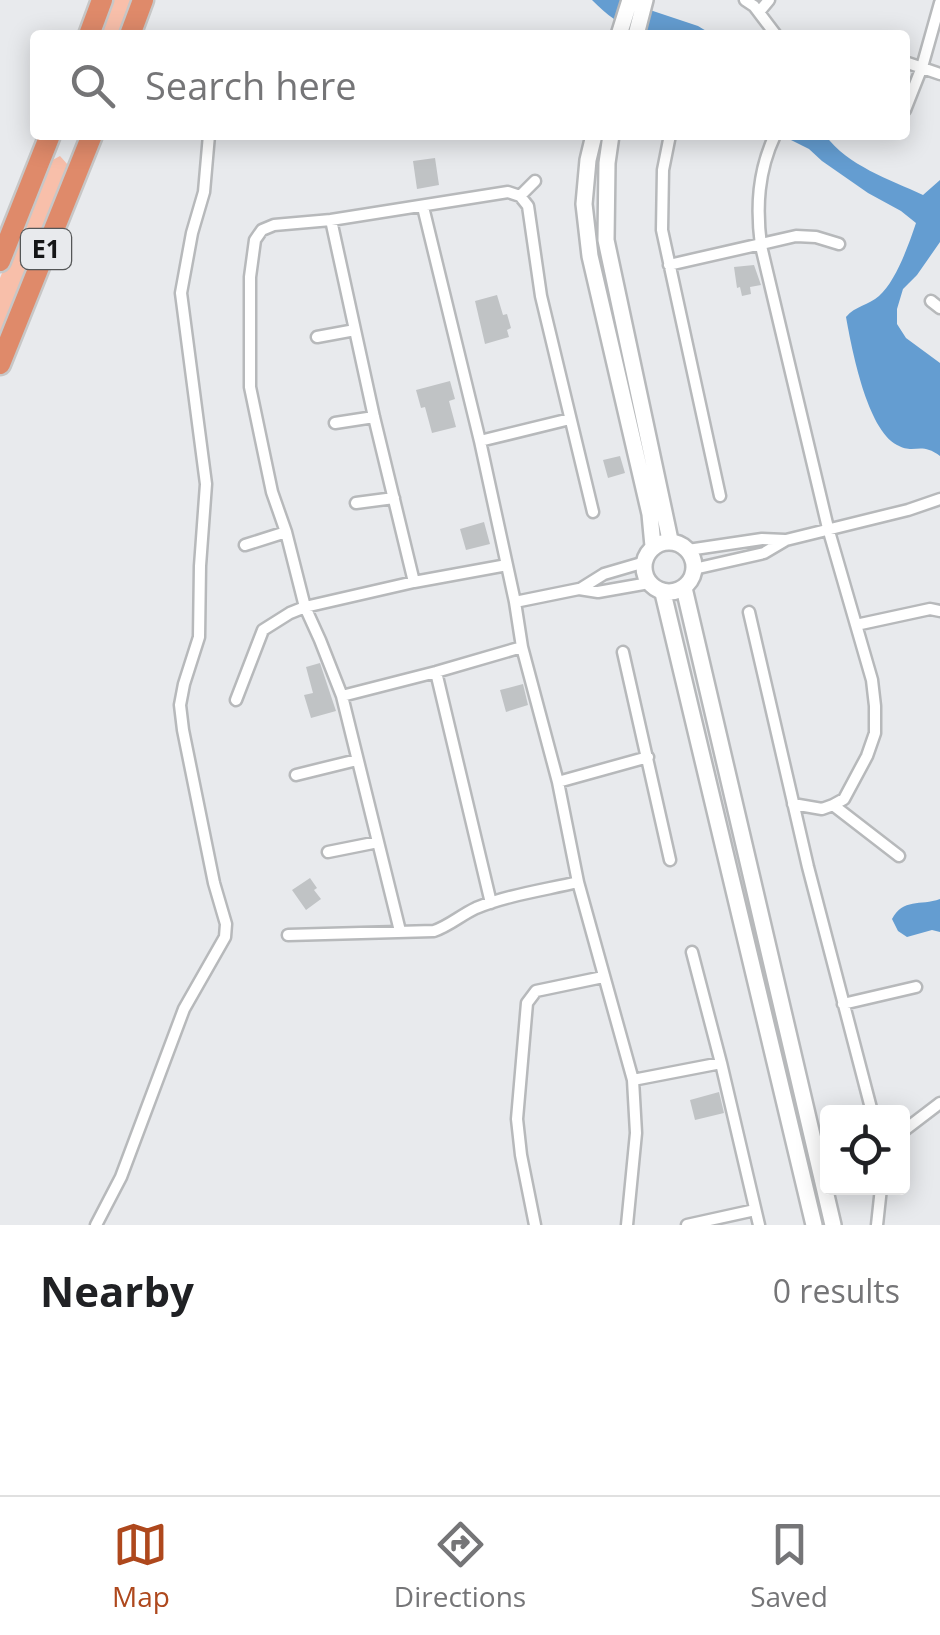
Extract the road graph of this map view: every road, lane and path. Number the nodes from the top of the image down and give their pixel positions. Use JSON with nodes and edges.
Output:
{"nodes":[{"id":1,"x":102,"y":0,"type":"edge"},
{"id":2,"x":143,"y":0,"type":"edge"},
{"id":3,"x":745,"y":0,"type":"edge"},
{"id":4,"x":769,"y":0,"type":"edge"},
{"id":5,"x":640,"y":1,"type":"edge"},
{"id":6,"x":940,"y":3,"type":"edge"},
{"id":7,"x":758,"y":12,"type":"junction"},
{"id":8,"x":91,"y":30,"type":"edge"},
{"id":9,"x":132,"y":30,"type":"edge"},
{"id":10,"x":629,"y":30,"type":"edge"},
{"id":11,"x":772,"y":30,"type":"edge"},
{"id":12,"x":910,"y":63,"type":"edge"},
{"id":13,"x":922,"y":67,"type":"junction"},
{"id":14,"x":940,"y":74,"type":"edge"},
{"id":15,"x":910,"y":97,"type":"edge"},
{"id":16,"x":48,"y":140,"type":"edge"},
{"id":17,"x":90,"y":140,"type":"edge"},
{"id":18,"x":209,"y":140,"type":"edge"},
{"id":19,"x":593,"y":140,"type":"edge"},
{"id":20,"x":610,"y":140,"type":"edge"},
{"id":21,"x":669,"y":140,"type":"edge"},
{"id":22,"x":773,"y":140,"type":"edge"},
{"id":23,"x":535,"y":181,"type":"dead end"},
{"id":24,"x":520,"y":196,"type":"junction"},
{"id":25,"x":423,"y":207,"type":"junction"},
{"id":26,"x":331,"y":220,"type":"junction"},
{"id":27,"x":838,"y":244,"type":"dead end"},
{"id":28,"x":760,"y":246,"type":"junction"},
{"id":29,"x":0,"y":261,"type":"edge"},
{"id":30,"x":669,"y":265,"type":"junction"},
{"id":31,"x":355,"y":330,"type":"junction"},
{"id":32,"x":318,"y":337,"type":"dead end"},
{"id":33,"x":0,"y":364,"type":"edge"},
{"id":34,"x":374,"y":417,"type":"junction"},
{"id":35,"x":570,"y":419,"type":"junction"},
{"id":36,"x":334,"y":423,"type":"dead end"},
{"id":37,"x":480,"y":441,"type":"junction"},
{"id":38,"x":720,"y":496,"type":"dead end"},
{"id":39,"x":394,"y":498,"type":"junction"},
{"id":40,"x":940,"y":499,"type":"edge"},
{"id":41,"x":356,"y":503,"type":"dead end"},
{"id":42,"x":594,"y":512,"type":"dead end"},
{"id":43,"x":828,"y":528,"type":"junction"},
{"id":44,"x":286,"y":532,"type":"junction"},
{"id":45,"x":670,"y":540,"type":"junction"},
{"id":46,"x":786,"y":540,"type":"junction"},
{"id":47,"x":245,"y":545,"type":"dead end"},
{"id":48,"x":653,"y":546,"type":"junction"},
{"id":49,"x":688,"y":550,"type":"junction"},
{"id":50,"x":645,"y":562,"type":"junction"},
{"id":51,"x":507,"y":565,"type":"junction"},
{"id":52,"x":694,"y":568,"type":"junction"},
{"id":53,"x":414,"y":582,"type":"junction"},
{"id":54,"x":656,"y":588,"type":"junction"},
{"id":55,"x":684,"y":588,"type":"junction"},
{"id":56,"x":579,"y":589,"type":"junction"},
{"id":57,"x":515,"y":602,"type":"junction"},
{"id":58,"x":305,"y":607,"type":"junction"},
{"id":59,"x":940,"y":611,"type":"edge"},
{"id":60,"x":749,"y":612,"type":"dead end"},
{"id":61,"x":856,"y":624,"type":"junction"},
{"id":62,"x":522,"y":646,"type":"junction"},
{"id":63,"x":623,"y":652,"type":"dead end"},
{"id":64,"x":436,"y":672,"type":"junction"},
{"id":65,"x":342,"y":696,"type":"junction"},
{"id":66,"x":236,"y":700,"type":"dead end"},
{"id":67,"x":648,"y":758,"type":"junction"},
{"id":68,"x":357,"y":760,"type":"junction"},
{"id":69,"x":296,"y":775,"type":"dead end"},
{"id":70,"x":558,"y":782,"type":"junction"},
{"id":71,"x":794,"y":804,"type":"junction"},
{"id":72,"x":833,"y":805,"type":"junction"},
{"id":73,"x":378,"y":842,"type":"junction"},
{"id":74,"x":328,"y":852,"type":"dead end"},
{"id":75,"x":899,"y":856,"type":"dead end"},
{"id":76,"x":670,"y":860,"type":"dead end"},
{"id":77,"x":578,"y":882,"type":"junction"},
{"id":78,"x":491,"y":903,"type":"junction"},
{"id":79,"x":400,"y":932,"type":"junction"},
{"id":80,"x":288,"y":934,"type":"dead end"},
{"id":81,"x":692,"y":952,"type":"dead end"},
{"id":82,"x":604,"y":976,"type":"junction"},
{"id":83,"x":916,"y":987,"type":"dead end"},
{"id":84,"x":843,"y":1004,"type":"junction"},
{"id":85,"x":721,"y":1063,"type":"junction"},
{"id":86,"x":633,"y":1080,"type":"junction"},
{"id":87,"x":940,"y":1103,"type":"edge"},
{"id":88,"x":870,"y":1105,"type":"edge"},
{"id":89,"x":910,"y":1126,"type":"edge"},
{"id":90,"x":880,"y":1195,"type":"edge"},
{"id":91,"x":755,"y":1210,"type":"junction"},
{"id":92,"x":96,"y":1225,"type":"edge"},
{"id":93,"x":535,"y":1225,"type":"edge"},
{"id":94,"x":628,"y":1225,"type":"edge"},
{"id":95,"x":687,"y":1225,"type":"edge"},
{"id":96,"x":758,"y":1225,"type":"edge"},
{"id":97,"x":814,"y":1225,"type":"edge"},
{"id":98,"x":833,"y":1225,"type":"edge"},
{"id":99,"x":877,"y":1225,"type":"edge"}],
"edges":[{"from":1,"to":8,"type":"highway"},
{"from":2,"to":9,"type":"highway"},
{"from":3,"to":7,"type":"street"},
{"from":4,"to":7,"type":"street"},
{"from":5,"to":10,"type":"street"},
{"from":6,"to":13,"type":"street"},
{"from":7,"to":11,"type":"street"},
{"from":12,"to":13,"type":"street"},
{"from":13,"to":14,"type":"street"},
{"from":13,"to":15,"type":"street"},
{"from":16,"to":29,"type":"highway","number":"E1"},
{"from":17,"to":33,"type":"highway","number":"E1"},
{"from":18,"to":92,"type":"street"},
{"from":19,"to":48,"type":"street"},
{"from":20,"to":45,"type":"street"},
{"from":21,"to":30,"type":"street"},
{"from":22,"to":28,"type":"street"},
{"from":23,"to":24,"type":"street"},
{"from":24,"to":25,"type":"street"},
{"from":24,"to":35,"type":"street"},
{"from":25,"to":26,"type":"street"},
{"from":25,"to":37,"type":"street"},
{"from":26,"to":31,"type":"street"},
{"from":26,"to":44,"type":"street"},
{"from":27,"to":28,"type":"street"},
{"from":28,"to":30,"type":"street"},
{"from":28,"to":43,"type":"street"},
{"from":30,"to":38,"type":"street"},
{"from":31,"to":32,"type":"street"},
{"from":31,"to":34,"type":"street"},
{"from":34,"to":36,"type":"street"},
{"from":34,"to":39,"type":"street"},
{"from":35,"to":37,"type":"street"},
{"from":35,"to":42,"type":"street"},
{"from":37,"to":51,"type":"street"},
{"from":39,"to":41,"type":"street"},
{"from":39,"to":53,"type":"street"},
{"from":40,"to":43,"type":"street"},
{"from":43,"to":46,"type":"street"},
{"from":43,"to":61,"type":"street"},
{"from":44,"to":47,"type":"street"},
{"from":44,"to":58,"type":"street"},
{"from":45,"to":48,"type":"street"},
{"from":45,"to":49,"type":"street"},
{"from":46,"to":49,"type":"street"},
{"from":46,"to":52,"type":"street"},
{"from":48,"to":50,"type":"street"},
{"from":49,"to":52,"type":"street"},
{"from":50,"to":54,"type":"street"},
{"from":50,"to":56,"type":"street"},
{"from":51,"to":53,"type":"street"},
{"from":51,"to":57,"type":"street"},
{"from":52,"to":55,"type":"street"},
{"from":53,"to":58,"type":"street"},
{"from":54,"to":55,"type":"street"},
{"from":54,"to":56,"type":"street"},
{"from":54,"to":97,"type":"street"},
{"from":55,"to":98,"type":"street"},
{"from":56,"to":57,"type":"street"},
{"from":57,"to":62,"type":"street"},
{"from":58,"to":65,"type":"street"},
{"from":58,"to":66,"type":"street"},
{"from":59,"to":61,"type":"street"},
{"from":60,"to":71,"type":"street"},
{"from":61,"to":72,"type":"street"},
{"from":62,"to":64,"type":"street"},
{"from":62,"to":70,"type":"street"},
{"from":63,"to":67,"type":"street"},
{"from":64,"to":65,"type":"street"},
{"from":64,"to":78,"type":"street"},
{"from":65,"to":68,"type":"street"},
{"from":67,"to":70,"type":"street"},
{"from":67,"to":76,"type":"street"},
{"from":68,"to":69,"type":"street"},
{"from":68,"to":73,"type":"street"},
{"from":70,"to":77,"type":"street"},
{"from":71,"to":72,"type":"street"},
{"from":71,"to":84,"type":"street"},
{"from":72,"to":75,"type":"street"},
{"from":73,"to":74,"type":"street"},
{"from":73,"to":79,"type":"street"},
{"from":77,"to":78,"type":"street"},
{"from":77,"to":82,"type":"street"},
{"from":78,"to":79,"type":"street"},
{"from":79,"to":80,"type":"street"},
{"from":81,"to":85,"type":"street"},
{"from":82,"to":86,"type":"street"},
{"from":82,"to":93,"type":"street"},
{"from":83,"to":84,"type":"street"},
{"from":84,"to":88,"type":"street"},
{"from":85,"to":86,"type":"street"},
{"from":85,"to":91,"type":"street"},
{"from":86,"to":94,"type":"street"},
{"from":87,"to":89,"type":"street"},
{"from":90,"to":99,"type":"street"},
{"from":91,"to":95,"type":"street"},
{"from":91,"to":96,"type":"street"}]}
